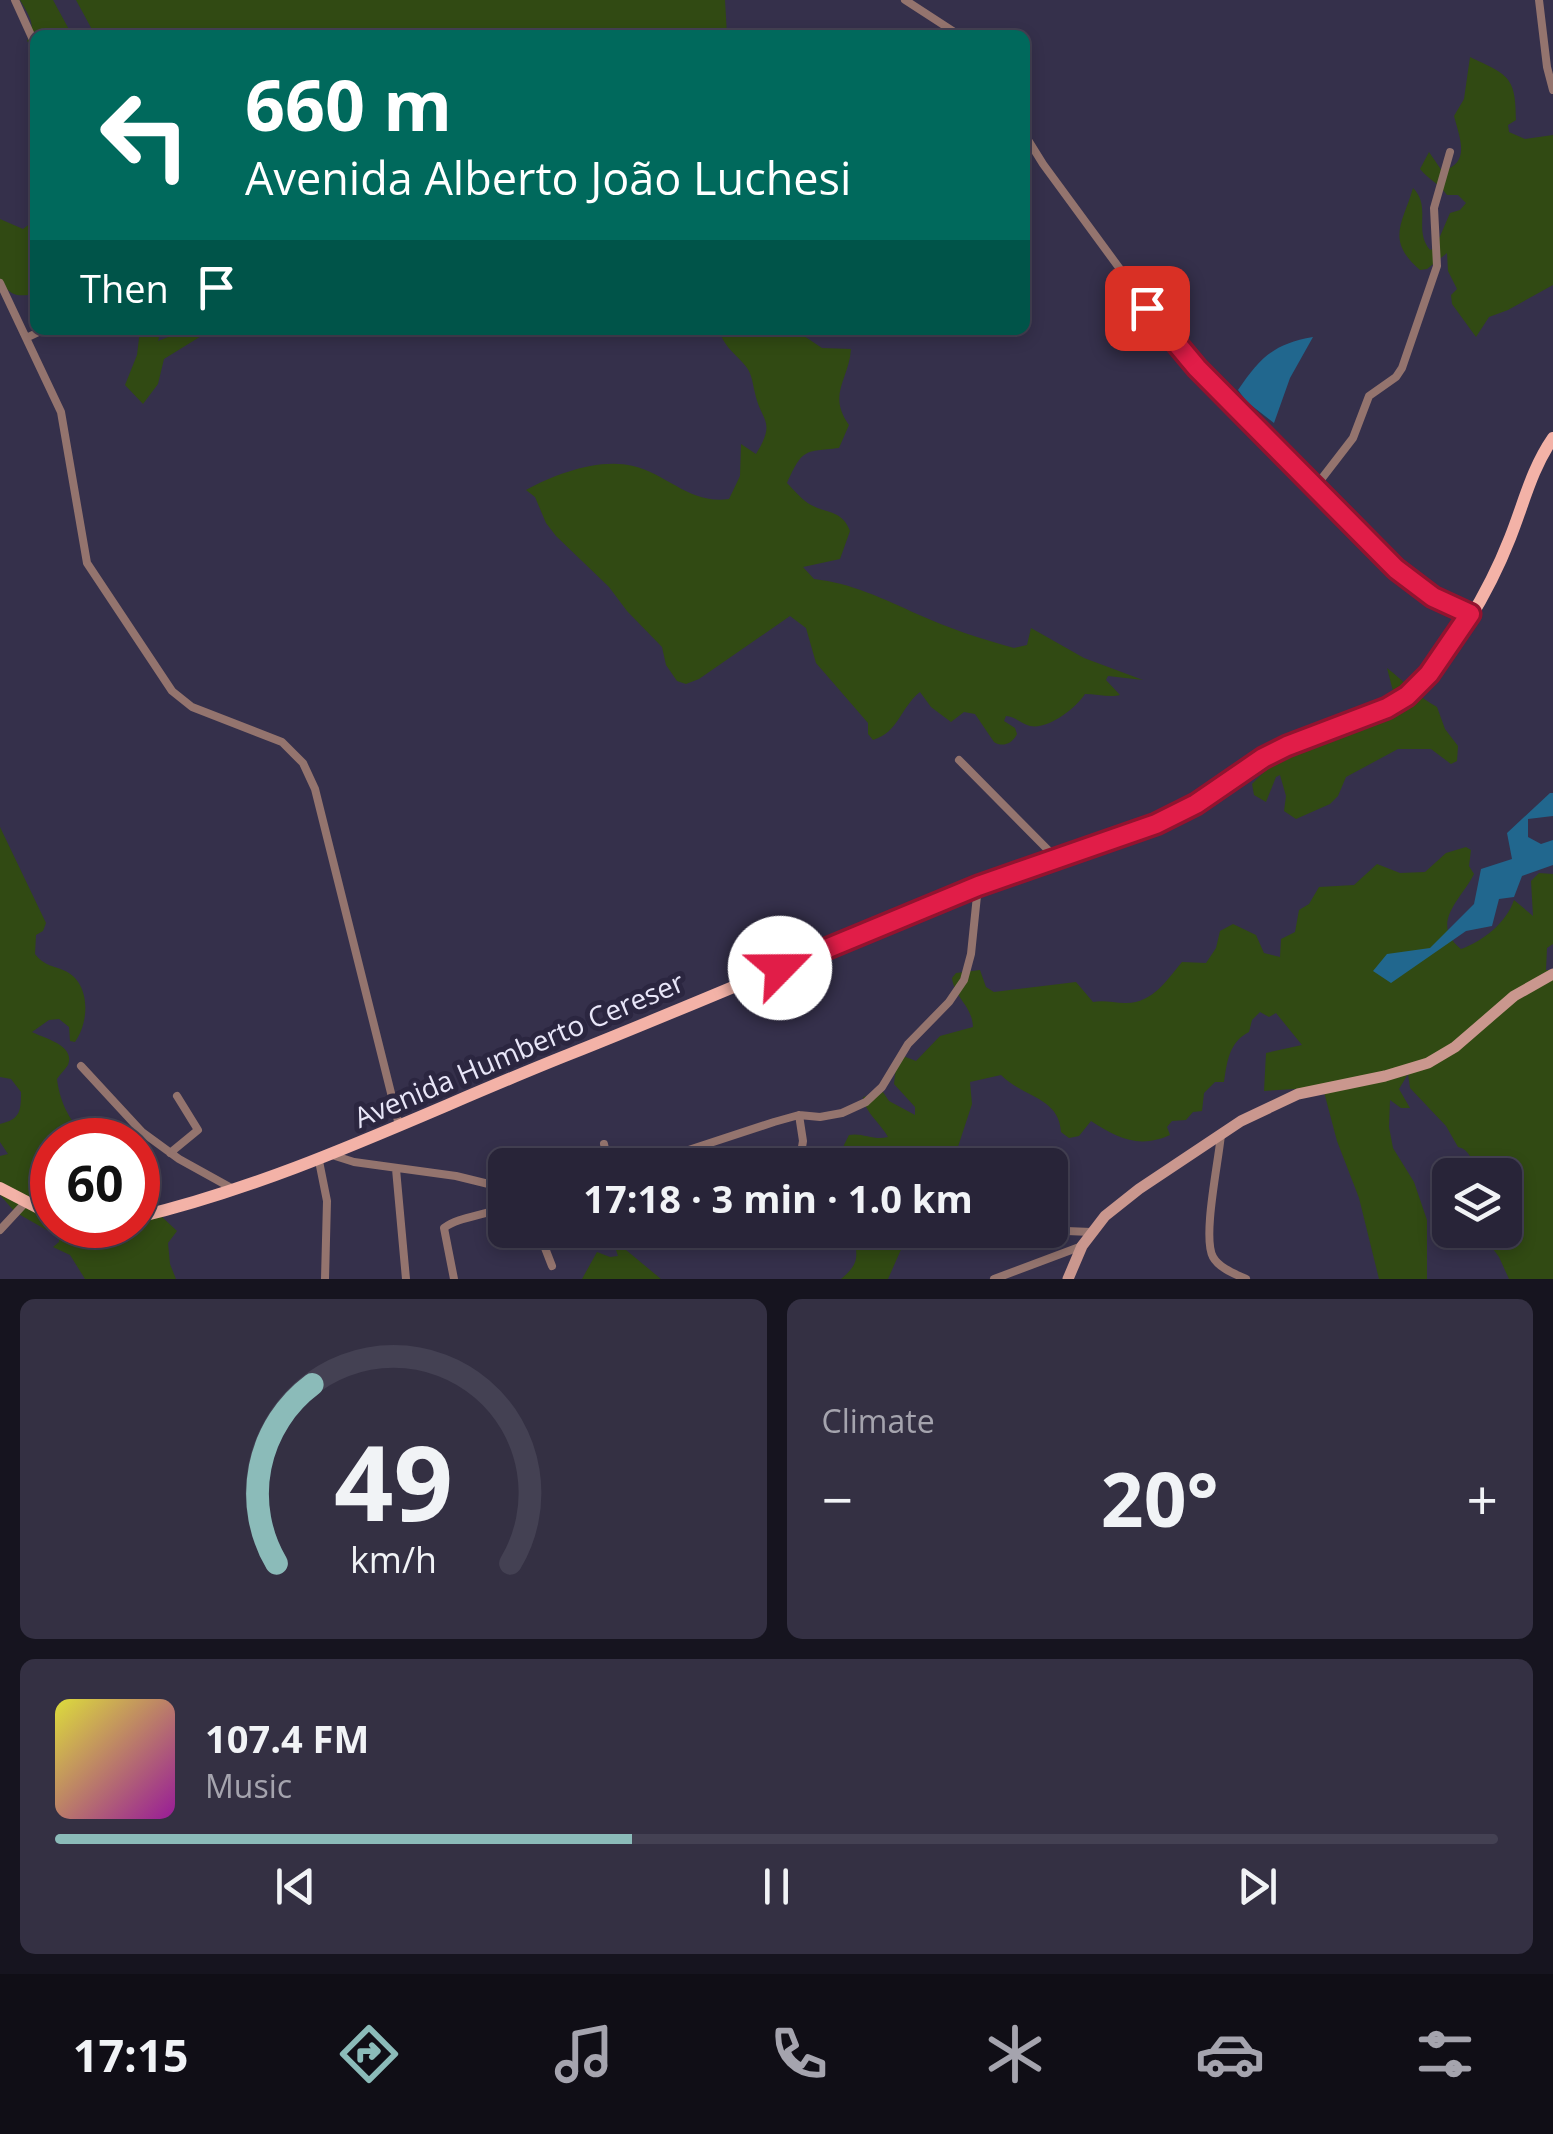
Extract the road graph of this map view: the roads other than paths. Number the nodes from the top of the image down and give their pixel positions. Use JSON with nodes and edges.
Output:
{"nodes":[{"id":1,"x":15,"y":0,"type":"edge"},
{"id":2,"x":905,"y":0,"type":"edge"},
{"id":3,"x":1539,"y":0,"type":"edge"},
{"id":4,"x":951,"y":30,"type":"edge"},
{"id":5,"x":30,"y":33,"type":"edge"},
{"id":6,"x":1553,"y":90,"type":"edge"},
{"id":7,"x":1030,"y":144,"type":"edge"},
{"id":8,"x":1030,"y":150,"type":"edge"},
{"id":9,"x":1035,"y":152,"type":"junction"},
{"id":10,"x":1450,"y":152,"type":"dead end"},
{"id":11,"x":0,"y":284,"type":"edge"},
{"id":12,"x":32,"y":335,"type":"edge"},
{"id":13,"x":26,"y":338,"type":"junction"},
{"id":14,"x":1553,"y":438,"type":"edge"},
{"id":15,"x":1316,"y":486,"type":"junction"},
{"id":16,"x":1470,"y":614,"type":"junction"},
{"id":17,"x":959,"y":760,"type":"dead end"},
{"id":18,"x":1056,"y":858,"type":"junction"},
{"id":19,"x":978,"y":886,"type":"junction"},
{"id":20,"x":1553,"y":974,"type":"edge"},
{"id":21,"x":80,"y":1066,"type":"dead end"},
{"id":22,"x":178,"y":1096,"type":"dead end"},
{"id":23,"x":799,"y":1115,"type":"junction"},
{"id":24,"x":399,"y":1125,"type":"junction"},
{"id":25,"x":1221,"y":1134,"type":"junction"},
{"id":26,"x":357,"y":1144,"type":"junction"},
{"id":27,"x":604,"y":1144,"type":"dead end"},
{"id":28,"x":605,"y":1148,"type":"edge"},
{"id":29,"x":700,"y":1148,"type":"edge"},
{"id":30,"x":802,"y":1148,"type":"edge"},
{"id":31,"x":170,"y":1153,"type":"junction"},
{"id":32,"x":326,"y":1158,"type":"junction"},
{"id":33,"x":368,"y":1164,"type":"junction"},
{"id":34,"x":396,"y":1169,"type":"junction"},
{"id":35,"x":488,"y":1184,"type":"edge"},
{"id":36,"x":0,"y":1188,"type":"edge"},
{"id":37,"x":235,"y":1190,"type":"junction"},
{"id":38,"x":24,"y":1203,"type":"junction"},
{"id":39,"x":30,"y":1206,"type":"edge"},
{"id":40,"x":160,"y":1210,"type":"edge"},
{"id":41,"x":488,"y":1214,"type":"edge"},
{"id":42,"x":0,"y":1230,"type":"edge"},
{"id":43,"x":1068,"y":1231,"type":"edge"},
{"id":44,"x":1091,"y":1232,"type":"junction"},
{"id":45,"x":1082,"y":1246,"type":"junction"},
{"id":46,"x":545,"y":1248,"type":"edge"},
{"id":47,"x":552,"y":1266,"type":"dead end"},
{"id":48,"x":324,"y":1279,"type":"edge"},
{"id":49,"x":406,"y":1279,"type":"edge"},
{"id":50,"x":454,"y":1279,"type":"edge"},
{"id":51,"x":994,"y":1279,"type":"edge"},
{"id":52,"x":1068,"y":1279,"type":"edge"},
{"id":53,"x":1246,"y":1279,"type":"edge"}],
"edges":[{"from":1,"to":5,"type":"street"},
{"from":2,"to":4,"type":"street"},
{"from":3,"to":6,"type":"street"},
{"from":7,"to":9,"type":"street"},
{"from":8,"to":9,"type":"street"},
{"from":9,"to":15,"type":"street"},
{"from":10,"to":15,"type":"street"},
{"from":11,"to":13,"type":"street"},
{"from":12,"to":13,"type":"street"},
{"from":13,"to":24,"type":"street"},
{"from":14,"to":16,"type":"main road","name":"Avenida Humberto Cereser"},
{"from":15,"to":16,"type":"street"},
{"from":16,"to":18,"type":"main road","name":"Avenida Humberto Cereser"},
{"from":17,"to":18,"type":"street"},
{"from":18,"to":19,"type":"main road","name":"Avenida Humberto Cereser"},
{"from":19,"to":23,"type":"street"},
{"from":19,"to":24,"type":"main road","name":"Avenida Humberto Cereser"},
{"from":20,"to":25,"type":"street"},
{"from":21,"to":31,"type":"street"},
{"from":22,"to":31,"type":"street"},
{"from":23,"to":29,"type":"street"},
{"from":23,"to":30,"type":"street"},
{"from":24,"to":26,"type":"main road","name":"Avenida Humberto Cereser"},
{"from":25,"to":44,"type":"street"},
{"from":25,"to":53,"type":"street"},
{"from":26,"to":32,"type":"main road","name":"Avenida Humberto Cereser"},
{"from":26,"to":33,"type":"street"},
{"from":27,"to":28,"type":"street"},
{"from":31,"to":37,"type":"street"},
{"from":32,"to":33,"type":"street"},
{"from":32,"to":37,"type":"main road","name":"Avenida Humberto Cereser"},
{"from":32,"to":48,"type":"street"},
{"from":33,"to":34,"type":"street"},
{"from":34,"to":35,"type":"street"},
{"from":34,"to":49,"type":"street"},
{"from":36,"to":38,"type":"main road"},
{"from":37,"to":40,"type":"main road","name":"Avenida Humberto Cereser"},
{"from":38,"to":39,"type":"main road"},
{"from":38,"to":42,"type":"street"},
{"from":41,"to":50,"type":"street"},
{"from":43,"to":44,"type":"street"},
{"from":44,"to":45,"type":"street"},
{"from":45,"to":51,"type":"street"},
{"from":45,"to":52,"type":"street"},
{"from":46,"to":47,"type":"street"}]}
